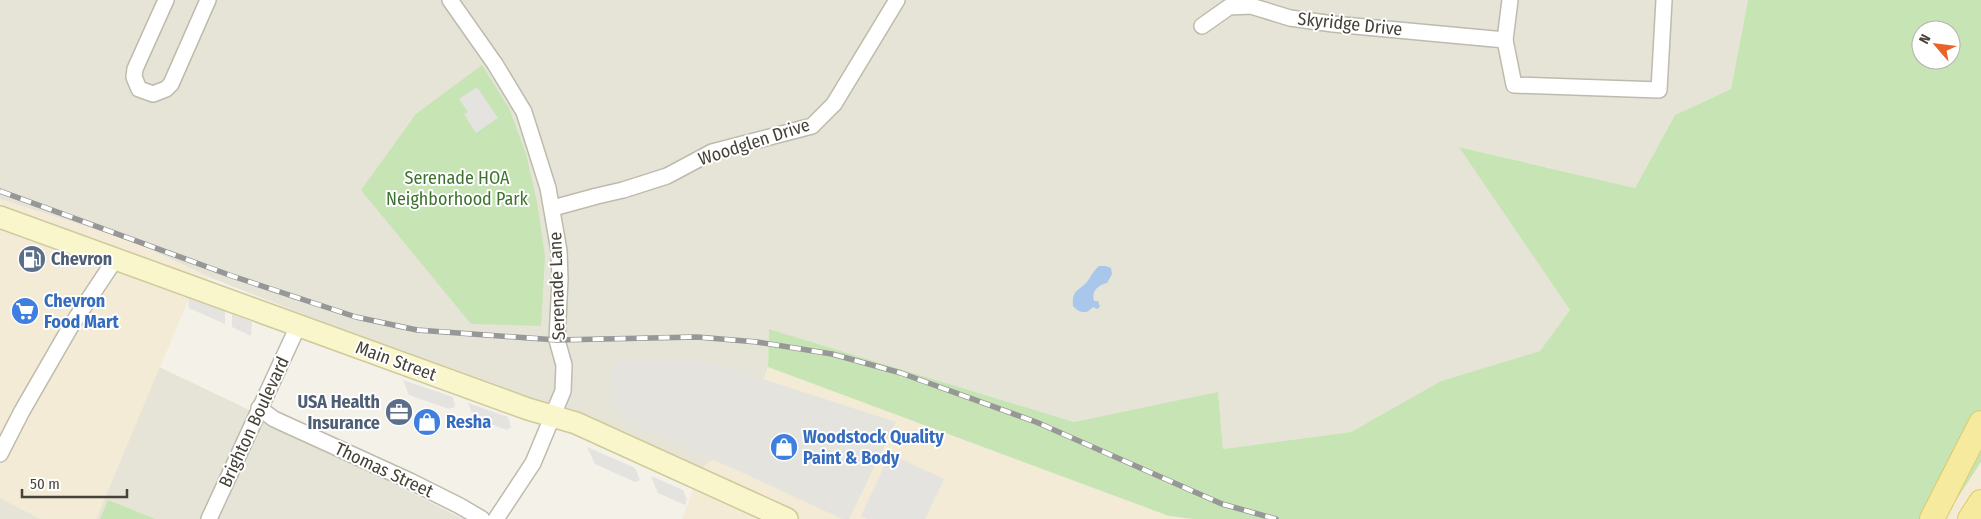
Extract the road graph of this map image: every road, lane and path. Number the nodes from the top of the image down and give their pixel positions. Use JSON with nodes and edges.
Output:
{"nodes":[{"id":1,"x":166,"y":0,"type":"edge"},
{"id":2,"x":208,"y":0,"type":"edge"},
{"id":3,"x":450,"y":0,"type":"edge"},
{"id":4,"x":897,"y":0,"type":"edge"},
{"id":5,"x":1510,"y":0,"type":"edge"},
{"id":6,"x":1664,"y":0,"type":"edge"},
{"id":7,"x":1202,"y":26,"type":"dead end"},
{"id":8,"x":1505,"y":40,"type":"junction"},
{"id":9,"x":553,"y":208,"type":"junction"},
{"id":10,"x":0,"y":217,"type":"edge"},
{"id":11,"x":116,"y":258,"type":"junction"},
{"id":12,"x":298,"y":326,"type":"junction"},
{"id":13,"x":259,"y":408,"type":"junction"},
{"id":14,"x":553,"y":417,"type":"junction"},
{"id":15,"x":1981,"y":423,"type":"edge"},
{"id":16,"x":0,"y":454,"type":"edge"},
{"id":17,"x":1981,"y":502,"type":"edge"},
{"id":18,"x":209,"y":519,"type":"edge"},
{"id":19,"x":482,"y":519,"type":"edge"},
{"id":20,"x":496,"y":519,"type":"edge"},
{"id":21,"x":787,"y":519,"type":"edge"},
{"id":22,"x":1932,"y":519,"type":"edge"},
{"id":23,"x":1970,"y":519,"type":"edge"}],
"edges":[{"from":1,"to":2,"type":"street"},
{"from":3,"to":9,"type":"street","name":"Serenade Lane"},
{"from":4,"to":9,"type":"street","name":"Woodglen Drive"},
{"from":5,"to":8,"type":"street"},
{"from":6,"to":8,"type":"street"},
{"from":7,"to":8,"type":"street","name":"Skyridge Drive"},
{"from":9,"to":14,"type":"street","name":"Serenade Lane"},
{"from":10,"to":11,"type":"main road","name":"Main Street"},
{"from":11,"to":12,"type":"main road","name":"Main Street"},
{"from":11,"to":16,"type":"street"},
{"from":12,"to":13,"type":"street","name":"Brighton Boulevard"},
{"from":12,"to":14,"type":"main road","name":"Main Street"},
{"from":13,"to":18,"type":"street","name":"Brighton Boulevard"},
{"from":13,"to":19,"type":"street","name":"Thomas Street"},
{"from":14,"to":20,"type":"street","name":"Serenade Lane"},
{"from":14,"to":21,"type":"main road","name":"Main Street"},
{"from":15,"to":22,"type":"main road"},
{"from":17,"to":23,"type":"main road"}]}
